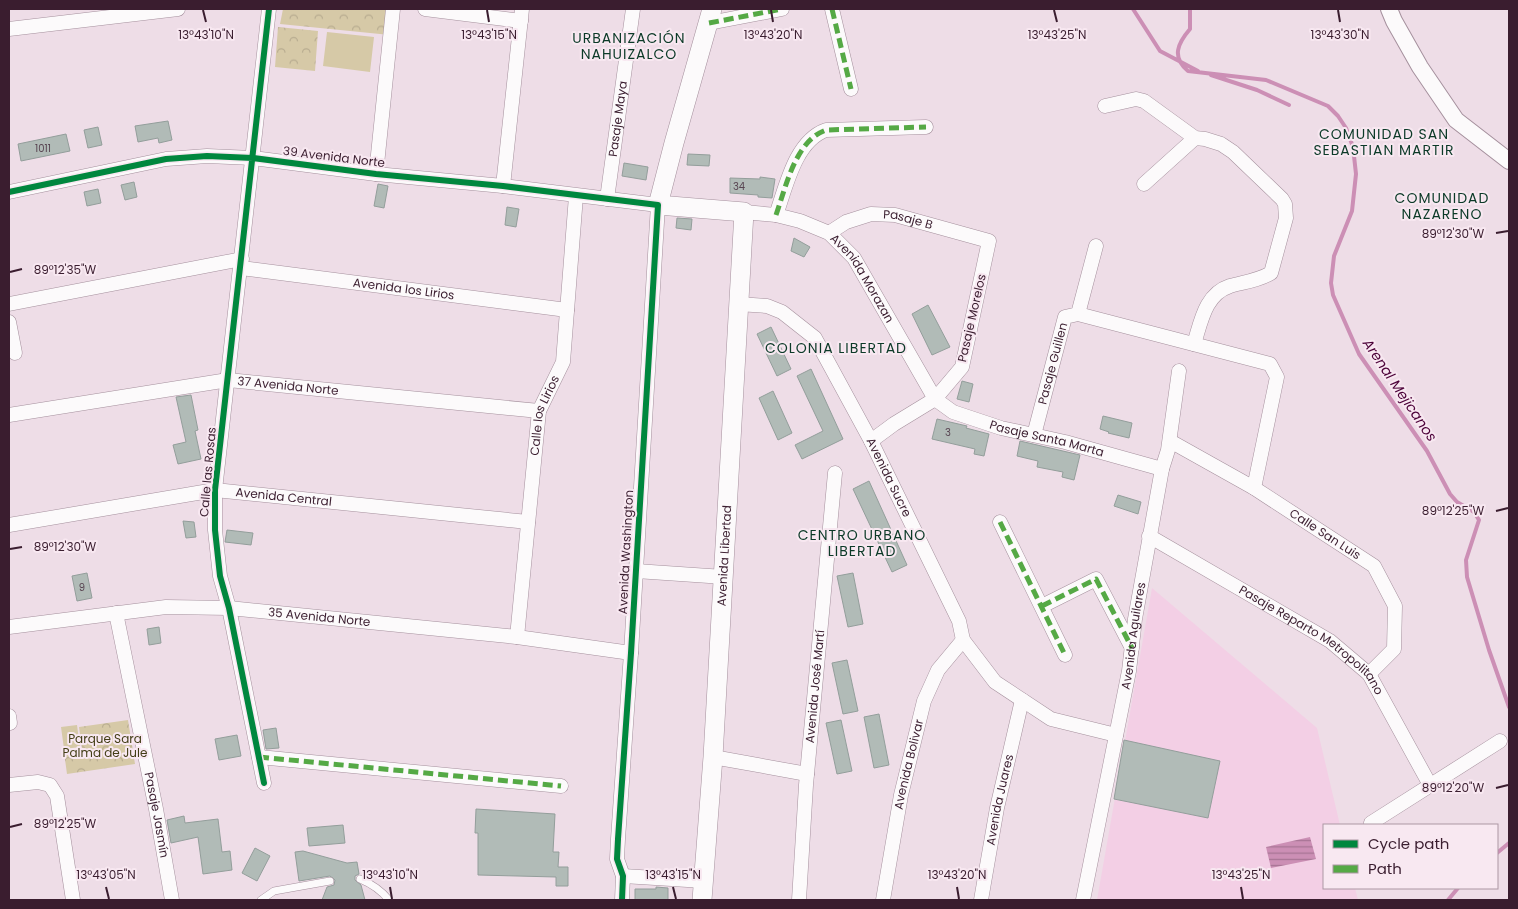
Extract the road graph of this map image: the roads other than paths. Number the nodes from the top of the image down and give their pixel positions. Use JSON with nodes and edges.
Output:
{"nodes":[{"id":1,"x":178,"y":9,"type":"edge"},
{"id":2,"x":269,"y":9,"type":"edge"},
{"id":3,"x":393,"y":9,"type":"edge"},
{"id":4,"x":425,"y":9,"type":"edge"},
{"id":5,"x":633,"y":9,"type":"edge"},
{"id":6,"x":782,"y":9,"type":"edge"},
{"id":7,"x":832,"y":9,"type":"edge"},
{"id":8,"x":1389,"y":9,"type":"edge"},
{"id":9,"x":522,"y":15,"type":"edge"},
{"id":10,"x":710,"y":16,"type":"edge"},
{"id":11,"x":9,"y":30,"type":"edge"},
{"id":12,"x":852,"y":89,"type":"dead end"},
{"id":13,"x":1105,"y":106,"type":"dead end"},
{"id":14,"x":926,"y":127,"type":"dead end"},
{"id":15,"x":1195,"y":138,"type":"junction"},
{"id":16,"x":253,"y":158,"type":"junction"},
{"id":17,"x":1509,"y":160,"type":"edge"},
{"id":18,"x":376,"y":174,"type":"junction"},
{"id":19,"x":1144,"y":184,"type":"dead end"},
{"id":20,"x":503,"y":186,"type":"junction"},
{"id":21,"x":9,"y":192,"type":"edge"},
{"id":22,"x":576,"y":196,"type":"junction"},
{"id":23,"x":607,"y":199,"type":"junction"},
{"id":24,"x":658,"y":205,"type":"junction"},
{"id":25,"x":744,"y":212,"type":"junction"},
{"id":26,"x":776,"y":215,"type":"junction"},
{"id":27,"x":828,"y":233,"type":"junction"},
{"id":28,"x":989,"y":242,"type":"joint"},
{"id":29,"x":1096,"y":246,"type":"dead end"},
{"id":30,"x":241,"y":263,"type":"junction"},
{"id":31,"x":9,"y":304,"type":"edge"},
{"id":32,"x":738,"y":304,"type":"junction"},
{"id":33,"x":567,"y":310,"type":"junction"},
{"id":34,"x":1078,"y":314,"type":"junction"},
{"id":35,"x":9,"y":322,"type":"edge"},
{"id":36,"x":1194,"y":344,"type":"junction"},
{"id":37,"x":15,"y":353,"type":"dead end"},
{"id":38,"x":1179,"y":371,"type":"dead end"},
{"id":39,"x":228,"y":380,"type":"junction"},
{"id":40,"x":935,"y":399,"type":"junction"},
{"id":41,"x":539,"y":411,"type":"junction"},
{"id":42,"x":9,"y":415,"type":"edge"},
{"id":43,"x":1034,"y":435,"type":"junction"},
{"id":44,"x":871,"y":441,"type":"junction"},
{"id":45,"x":1170,"y":441,"type":"junction"},
{"id":46,"x":1162,"y":469,"type":"junction"},
{"id":47,"x":835,"y":473,"type":"dead end"},
{"id":48,"x":1254,"y":488,"type":"junction"},
{"id":49,"x":215,"y":490,"type":"junction"},
{"id":50,"x":528,"y":522,"type":"junction"},
{"id":51,"x":1000,"y":522,"type":"dead end"},
{"id":52,"x":9,"y":525,"type":"edge"},
{"id":53,"x":1149,"y":536,"type":"junction"},
{"id":54,"x":636,"y":571,"type":"junction"},
{"id":55,"x":724,"y":577,"type":"junction"},
{"id":56,"x":1042,"y":606,"type":"junction"},
{"id":57,"x":230,"y":608,"type":"junction"},
{"id":58,"x":116,"y":613,"type":"junction"},
{"id":59,"x":9,"y":627,"type":"edge"},
{"id":60,"x":517,"y":637,"type":"junction"},
{"id":61,"x":964,"y":640,"type":"junction"},
{"id":62,"x":1132,"y":648,"type":"junction"},
{"id":63,"x":632,"y":653,"type":"junction"},
{"id":64,"x":1065,"y":655,"type":"dead end"},
{"id":65,"x":1369,"y":674,"type":"junction"},
{"id":66,"x":1022,"y":700,"type":"junction"},
{"id":67,"x":1116,"y":735,"type":"junction"},
{"id":68,"x":1500,"y":741,"type":"dead end"},
{"id":69,"x":259,"y":758,"type":"junction"},
{"id":70,"x":713,"y":758,"type":"junction"},
{"id":71,"x":807,"y":774,"type":"junction"},
{"id":72,"x":264,"y":783,"type":"dead end"},
{"id":73,"x":1430,"y":785,"type":"junction"},
{"id":74,"x":9,"y":786,"type":"edge"},
{"id":75,"x":561,"y":786,"type":"dead end"},
{"id":76,"x":1371,"y":824,"type":"dead end"},
{"id":77,"x":623,"y":876,"type":"junction"},
{"id":78,"x":360,"y":879,"type":"dead end"},
{"id":79,"x":330,"y":881,"type":"dead end"},
{"id":80,"x":704,"y":881,"type":"junction"},
{"id":81,"x":73,"y":900,"type":"edge"},
{"id":82,"x":172,"y":900,"type":"edge"},
{"id":83,"x":261,"y":900,"type":"edge"},
{"id":84,"x":389,"y":900,"type":"edge"},
{"id":85,"x":622,"y":900,"type":"edge"},
{"id":86,"x":702,"y":900,"type":"edge"},
{"id":87,"x":799,"y":900,"type":"edge"},
{"id":88,"x":883,"y":900,"type":"edge"},
{"id":89,"x":981,"y":900,"type":"edge"},
{"id":90,"x":1083,"y":900,"type":"edge"}],
"edges":[{"from":1,"to":11,"type":"street"},
{"from":2,"to":16,"type":"street","name":"Calle las Rosas"},
{"from":3,"to":18,"type":"street"},
{"from":4,"to":9,"type":"street"},
{"from":5,"to":23,"type":"street","name":"Pasaje Maya"},
{"from":6,"to":10,"type":"street"},
{"from":7,"to":12,"type":"street"},
{"from":8,"to":17,"type":"street"},
{"from":9,"to":20,"type":"street"},
{"from":10,"to":24,"type":"main road","name":"Avenida Washington"},
{"from":13,"to":15,"type":"street"},
{"from":14,"to":26,"type":"street"},
{"from":15,"to":19,"type":"street"},
{"from":15,"to":36,"type":"street"},
{"from":16,"to":18,"type":"street","name":"39 Avenida Norte"},
{"from":16,"to":21,"type":"street","name":"39 Avenida Norte"},
{"from":16,"to":30,"type":"street","name":"Calle las Rosas"},
{"from":18,"to":20,"type":"street","name":"39 Avenida Norte"},
{"from":20,"to":22,"type":"street","name":"39 Avenida Norte"},
{"from":22,"to":23,"type":"street","name":"39 Avenida Norte"},
{"from":22,"to":33,"type":"street","name":"Calle los Lirios"},
{"from":23,"to":24,"type":"street","name":"39 Avenida Norte"},
{"from":24,"to":25,"type":"main road","name":"Avenida Morazan"},
{"from":24,"to":54,"type":"street","name":"Avenida Washington"},
{"from":25,"to":26,"type":"street","name":"Avenida Morazan"},
{"from":25,"to":32,"type":"main road","name":"Avenida Libertad"},
{"from":26,"to":27,"type":"street","name":"Avenida Morazan"},
{"from":27,"to":28,"type":"street","name":"Pasaje B"},
{"from":27,"to":40,"type":"street","name":"Avenida Morazan"},
{"from":28,"to":40,"type":"street","name":"Pasaje Morelos"},
{"from":29,"to":34,"type":"street","name":"Pasaje Guillen"},
{"from":30,"to":31,"type":"street","name":"Avenida los Lirios"},
{"from":30,"to":33,"type":"street","name":"Avenida los Lirios"},
{"from":30,"to":39,"type":"street","name":"Calle las Rosas"},
{"from":32,"to":44,"type":"street","name":"Avenida Sucre"},
{"from":32,"to":55,"type":"main road","name":"Avenida Libertad"},
{"from":33,"to":41,"type":"street","name":"Calle los Lirios"},
{"from":34,"to":36,"type":"street"},
{"from":34,"to":43,"type":"street","name":"Pasaje Guillen"},
{"from":35,"to":37,"type":"street"},
{"from":36,"to":48,"type":"street"},
{"from":38,"to":45,"type":"street","name":"Avenida Aguilares"},
{"from":39,"to":41,"type":"street","name":"37 Avenida Norte"},
{"from":39,"to":42,"type":"street","name":"37 Avenida Norte"},
{"from":39,"to":49,"type":"street","name":"Calle las Rosas"},
{"from":40,"to":43,"type":"street","name":"Pasaje Santa Marta"},
{"from":40,"to":44,"type":"street","name":"Pasaje Morelos"},
{"from":41,"to":50,"type":"street","name":"Calle los Lirios"},
{"from":43,"to":46,"type":"street","name":"Pasaje Santa Marta"},
{"from":44,"to":61,"type":"street","name":"Avenida Sucre"},
{"from":45,"to":46,"type":"street","name":"Avenida Aguilares"},
{"from":45,"to":48,"type":"street","name":"Calle San Luis"},
{"from":46,"to":53,"type":"street","name":"Avenida Aguilares"},
{"from":47,"to":71,"type":"street","name":"Avenida José Martí"},
{"from":48,"to":65,"type":"street","name":"Calle San Luis"},
{"from":49,"to":50,"type":"street","name":"Avenida Central"},
{"from":49,"to":52,"type":"street","name":"Avenida Central"},
{"from":49,"to":57,"type":"street","name":"Calle las Rosas"},
{"from":50,"to":60,"type":"street","name":"Calle los Lirios"},
{"from":51,"to":56,"type":"street"},
{"from":53,"to":62,"type":"street","name":"Avenida Aguilares"},
{"from":53,"to":65,"type":"street","name":"Pasaje Reparto Metropolitano"},
{"from":54,"to":55,"type":"street"},
{"from":54,"to":63,"type":"street","name":"Avenida Washington"},
{"from":55,"to":70,"type":"main road","name":"Avenida Libertad"},
{"from":56,"to":62,"type":"street"},
{"from":56,"to":64,"type":"street"},
{"from":57,"to":58,"type":"street","name":"35 Avenida Norte"},
{"from":57,"to":60,"type":"street","name":"35 Avenida Norte"},
{"from":57,"to":69,"type":"street","name":"Calle las Rosas"},
{"from":58,"to":59,"type":"street","name":"35 Avenida Norte"},
{"from":58,"to":82,"type":"street","name":"Pasaje Jasmín"},
{"from":60,"to":63,"type":"street","name":"35 Avenida Norte"},
{"from":61,"to":66,"type":"street","name":"Avenida Sucre"},
{"from":61,"to":88,"type":"street","name":"Avenida Bolivar"},
{"from":62,"to":67,"type":"street","name":"Avenida Aguilares"},
{"from":63,"to":77,"type":"street","name":"Avenida Washington"},
{"from":65,"to":73,"type":"street","name":"Pasaje Reparto Metropolitano"},
{"from":66,"to":67,"type":"street","name":"Avenida Sucre"},
{"from":66,"to":89,"type":"street","name":"Avenida Juares"},
{"from":67,"to":90,"type":"street","name":"Avenida Aguilares"},
{"from":68,"to":73,"type":"street"},
{"from":69,"to":72,"type":"street","name":"Calle las Rosas"},
{"from":69,"to":75,"type":"street"},
{"from":70,"to":71,"type":"street"},
{"from":70,"to":80,"type":"main road","name":"Avenida Libertad"},
{"from":71,"to":87,"type":"street","name":"Avenida José Martí"},
{"from":73,"to":76,"type":"street"},
{"from":74,"to":81,"type":"street"},
{"from":77,"to":80,"type":"street"},
{"from":77,"to":85,"type":"street","name":"Avenida Washington"},
{"from":78,"to":84,"type":"lane"},
{"from":79,"to":83,"type":"lane"},
{"from":80,"to":86,"type":"main road","name":"Avenida Libertad"}]}
